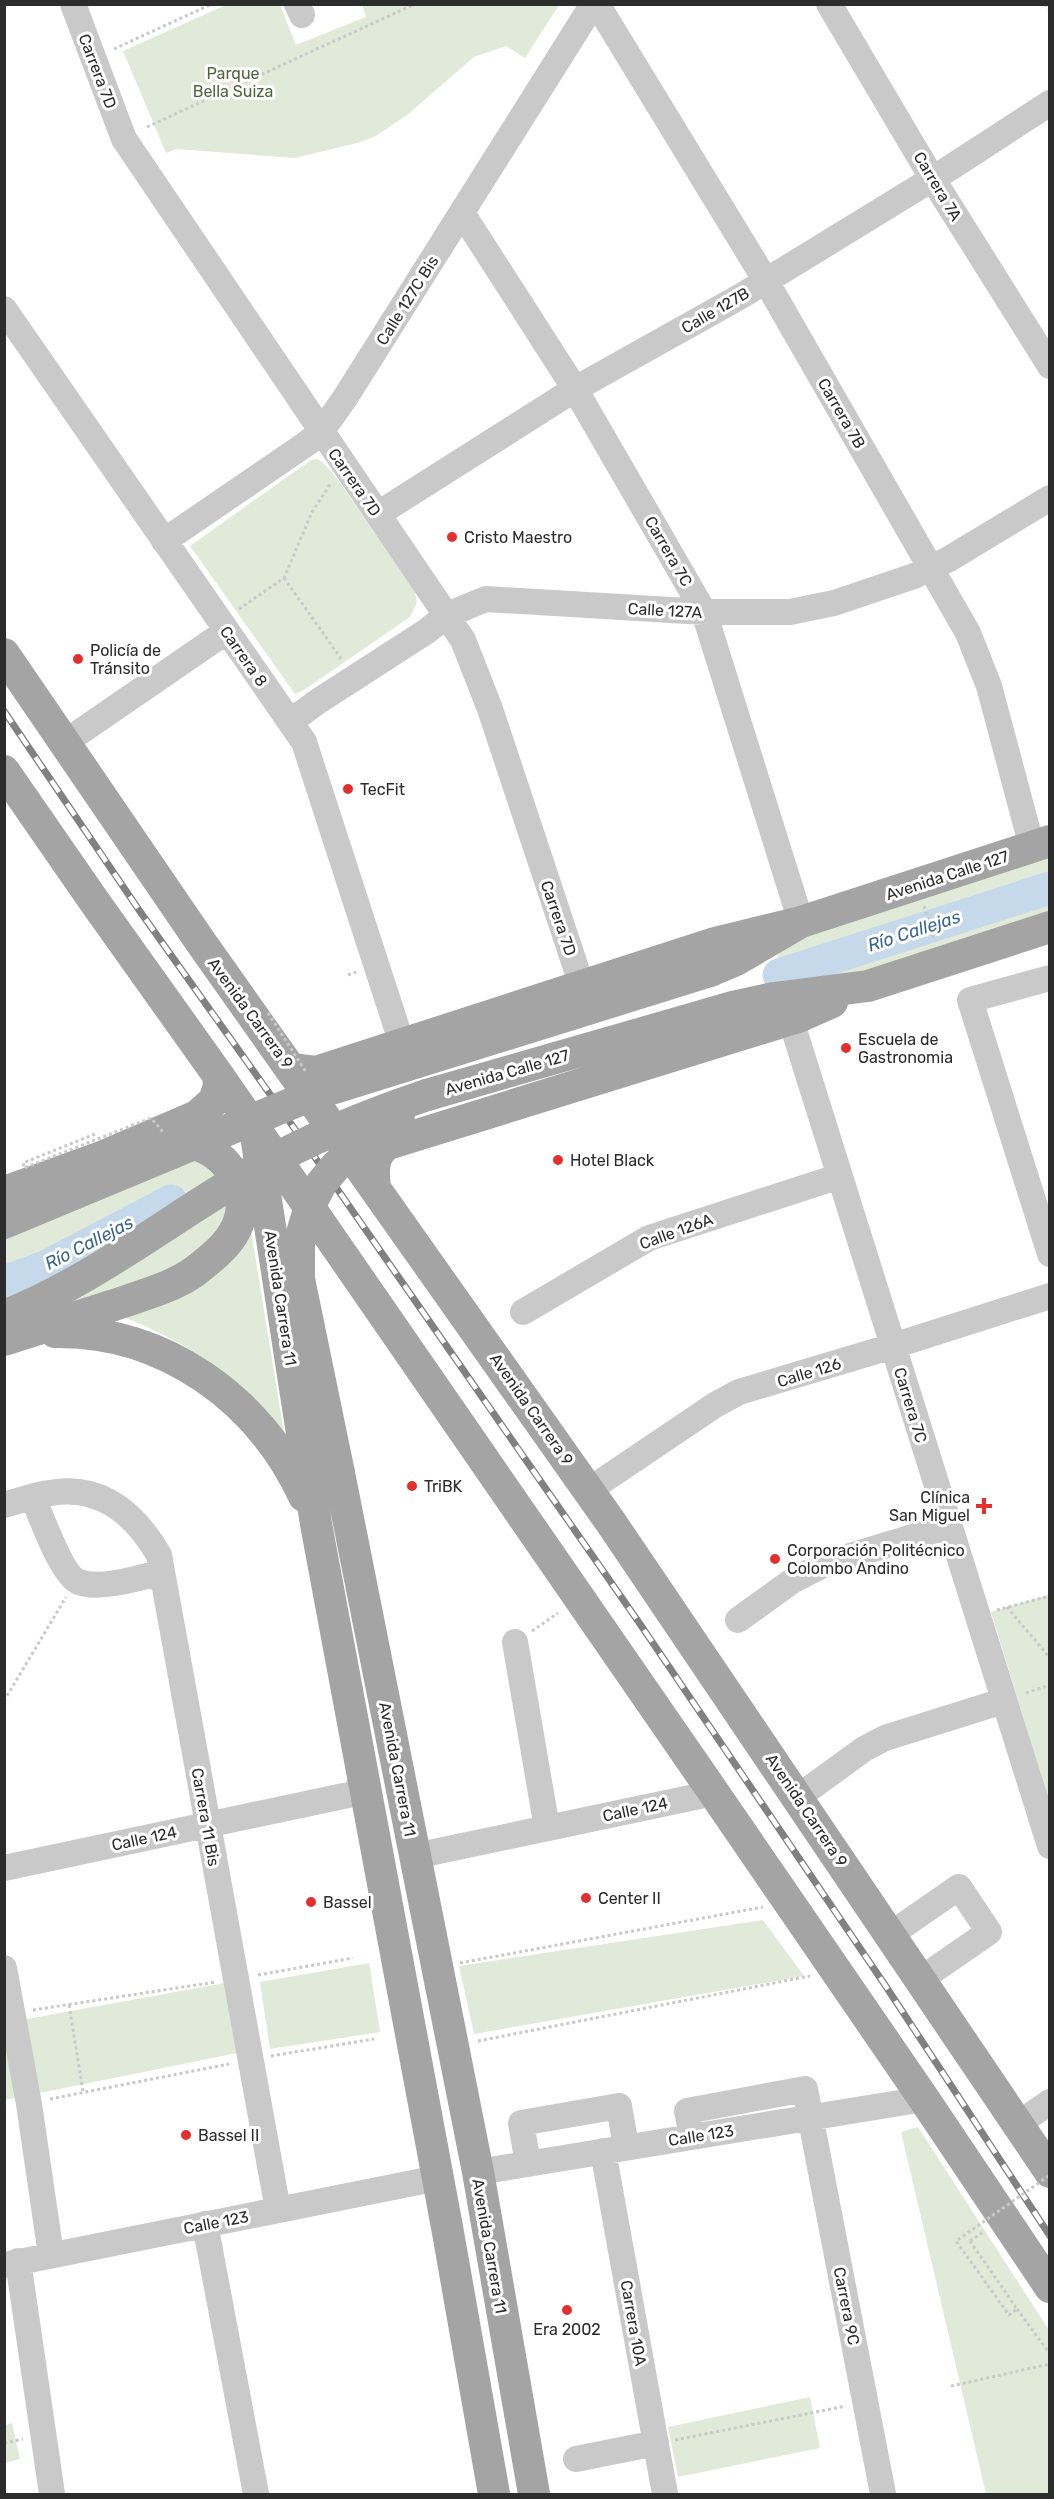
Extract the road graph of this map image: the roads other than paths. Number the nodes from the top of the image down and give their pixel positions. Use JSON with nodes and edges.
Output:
{"nodes":[{"id":1,"x":73,"y":4,"type":"edge"},
{"id":2,"x":595,"y":4,"type":"edge"},
{"id":3,"x":829,"y":4,"type":"edge"},
{"id":4,"x":1050,"y":103,"type":"edge"},
{"id":5,"x":932,"y":178,"type":"junction"},
{"id":6,"x":462,"y":213,"type":"junction"},
{"id":7,"x":766,"y":281,"type":"junction"},
{"id":8,"x":4,"y":309,"type":"edge"},
{"id":9,"x":1050,"y":366,"type":"edge"},
{"id":10,"x":574,"y":389,"type":"junction"},
{"id":11,"x":321,"y":432,"type":"junction"},
{"id":12,"x":1050,"y":498,"type":"edge"},
{"id":13,"x":378,"y":514,"type":"junction"},
{"id":14,"x":164,"y":541,"type":"junction"},
{"id":15,"x":932,"y":568,"type":"junction"},
{"id":16,"x":704,"y":612,"type":"junction"},
{"id":17,"x":447,"y":615,"type":"junction"},
{"id":18,"x":231,"y":622,"type":"junction"},
{"id":19,"x":4,"y":654,"type":"edge"},
{"id":20,"x":290,"y":722,"type":"junction"},
{"id":21,"x":64,"y":743,"type":"junction"},
{"id":22,"x":4,"y":771,"type":"edge"},
{"id":23,"x":1041,"y":844,"type":"edge"},
{"id":24,"x":801,"y":922,"type":"junction"},
{"id":25,"x":1050,"y":927,"type":"edge"},
{"id":26,"x":1050,"y":978,"type":"edge"},
{"id":27,"x":582,"y":986,"type":"junction"},
{"id":28,"x":868,"y":986,"type":"junction"},
{"id":29,"x":733,"y":1007,"type":"junction"},
{"id":30,"x":788,"y":1020,"type":"junction"},
{"id":31,"x":402,"y":1044,"type":"junction"},
{"id":32,"x":301,"y":1074,"type":"junction"},
{"id":33,"x":218,"y":1075,"type":"junction"},
{"id":34,"x":427,"y":1095,"type":"junction"},
{"id":35,"x":255,"y":1128,"type":"junction"},
{"id":36,"x":99,"y":1145,"type":"junction"},
{"id":37,"x":840,"y":1176,"type":"junction"},
{"id":38,"x":375,"y":1188,"type":"junction"},
{"id":39,"x":4,"y":1192,"type":"edge"},
{"id":40,"x":4,"y":1223,"type":"edge"},
{"id":41,"x":1050,"y":1254,"type":"edge"},
{"id":42,"x":1050,"y":1296,"type":"edge"},
{"id":43,"x":523,"y":1312,"type":"dead end"},
{"id":44,"x":13,"y":1329,"type":"edge"},
{"id":45,"x":893,"y":1346,"type":"junction"},
{"id":46,"x":589,"y":1490,"type":"junction"},
{"id":47,"x":42,"y":1494,"type":"junction"},
{"id":48,"x":4,"y":1505,"type":"edge"},
{"id":49,"x":316,"y":1524,"type":"junction"},
{"id":50,"x":948,"y":1526,"type":"junction"},
{"id":51,"x":162,"y":1572,"type":"junction"},
{"id":52,"x":738,"y":1620,"type":"dead end"},
{"id":53,"x":515,"y":1642,"type":"road end"},
{"id":54,"x":1003,"y":1701,"type":"junction"},
{"id":55,"x":714,"y":1792,"type":"junction"},
{"id":56,"x":362,"y":1793,"type":"junction"},
{"id":57,"x":798,"y":1797,"type":"junction"},
{"id":58,"x":207,"y":1825,"type":"junction"},
{"id":59,"x":547,"y":1828,"type":"junction"},
{"id":60,"x":1050,"y":1846,"type":"edge"},
{"id":61,"x":415,"y":1856,"type":"junction"},
{"id":62,"x":4,"y":1868,"type":"edge"},
{"id":63,"x":891,"y":1934,"type":"junction"},
{"id":64,"x":4,"y":1968,"type":"edge"},
{"id":65,"x":921,"y":1979,"type":"junction"},
{"id":66,"x":924,"y":2099,"type":"junction"},
{"id":67,"x":1050,"y":2102,"type":"edge"},
{"id":68,"x":811,"y":2117,"type":"junction"},
{"id":69,"x":1018,"y":2124,"type":"junction"},
{"id":70,"x":614,"y":2149,"type":"junction"},
{"id":71,"x":528,"y":2163,"type":"junction"},
{"id":72,"x":478,"y":2172,"type":"junction"},
{"id":73,"x":1050,"y":2173,"type":"edge"},
{"id":74,"x":435,"y":2180,"type":"junction"},
{"id":75,"x":278,"y":2210,"type":"junction"},
{"id":76,"x":205,"y":2224,"type":"junction"},
{"id":77,"x":51,"y":2255,"type":"junction"},
{"id":78,"x":11,"y":2263,"type":"edge"},
{"id":79,"x":1050,"y":2287,"type":"edge"},
{"id":80,"x":656,"y":2444,"type":"junction"},
{"id":81,"x":576,"y":2459,"type":"dead end"},
{"id":82,"x":52,"y":2494,"type":"edge"},
{"id":83,"x":256,"y":2494,"type":"edge"},
{"id":84,"x":494,"y":2494,"type":"edge"},
{"id":85,"x":534,"y":2494,"type":"edge"},
{"id":86,"x":665,"y":2494,"type":"edge"},
{"id":87,"x":883,"y":2494,"type":"edge"}],
"edges":[{"from":1,"to":11,"type":"street","name":"Carrera 7D"},
{"from":2,"to":6,"type":"street","name":"Calle 127C Bis"},
{"from":2,"to":7,"type":"street","name":"Carrera 7B"},
{"from":3,"to":5,"type":"street","name":"Carrera 7A"},
{"from":4,"to":5,"type":"street","name":"Calle 127B"},
{"from":5,"to":7,"type":"street","name":"Calle 127B"},
{"from":5,"to":9,"type":"street","name":"Carrera 7A"},
{"from":6,"to":10,"type":"street","name":"Carrera 7C"},
{"from":6,"to":11,"type":"street","name":"Calle 127C Bis"},
{"from":7,"to":10,"type":"street","name":"Calle 127B"},
{"from":7,"to":15,"type":"street","name":"Carrera 7B"},
{"from":8,"to":14,"type":"street","name":"Carrera 8"},
{"from":10,"to":13,"type":"street","name":"Calle 127B"},
{"from":10,"to":16,"type":"street","name":"Carrera 7C"},
{"from":11,"to":13,"type":"street","name":"Carrera 7D"},
{"from":11,"to":14,"type":"street","name":"Calle 127C Bis"},
{"from":12,"to":15,"type":"street","name":"Calle 127A"},
{"from":13,"to":17,"type":"street","name":"Carrera 7D"},
{"from":14,"to":18,"type":"street","name":"Carrera 8"},
{"from":15,"to":16,"type":"street","name":"Calle 127A"},
{"from":15,"to":23,"type":"street","name":"Carrera 7B"},
{"from":16,"to":17,"type":"street","name":"Calle 127A"},
{"from":16,"to":24,"type":"street","name":"Carrera 7C"},
{"from":17,"to":20,"type":"street","name":"Calle 127A"},
{"from":17,"to":27,"type":"street","name":"Carrera 7D"},
{"from":18,"to":20,"type":"street","name":"Carrera 8"},
{"from":18,"to":21,"type":"street"},
{"from":19,"to":21,"type":"main road","name":"Avenida Carrera 9"},
{"from":20,"to":31,"type":"street","name":"Carrera 8"},
{"from":21,"to":32,"type":"main road","name":"Avenida Carrera 9"},
{"from":22,"to":33,"type":"main road"},
{"from":23,"to":24,"type":"main road","name":"Avenida Calle 127"},
{"from":24,"to":27,"type":"main road"},
{"from":24,"to":40,"type":"main road","name":"Avenida Calle 127","bridge":true},
{"from":25,"to":28,"type":"main road","name":"Avenida Calle 127"},
{"from":26,"to":41,"type":"street"},
{"from":27,"to":31,"type":"main road"},
{"from":28,"to":29,"type":"main road","name":"Avenida Calle 127"},
{"from":28,"to":30,"type":"main road"},
{"from":29,"to":30,"type":"street"},
{"from":29,"to":34,"type":"main road","name":"Avenida Calle 127"},
{"from":30,"to":37,"type":"street","name":"Carrera 7C"},
{"from":30,"to":38,"type":"main road"},
{"from":31,"to":32,"type":"main road"},
{"from":32,"to":38,"type":"main road","name":"Avenida Carrera 9"},
{"from":33,"to":35,"type":"main road"},
{"from":33,"to":36,"type":"main road"},
{"from":34,"to":44,"type":"main road","name":"Avenida Calle 127","bridge":true},
{"from":34,"to":61,"type":"main road","name":"Avenida Carrera 11","bridge":true},
{"from":35,"to":49,"type":"main road","name":"Avenida Carrera 11"},
{"from":35,"to":55,"type":"main road"},
{"from":36,"to":39,"type":"main road"},
{"from":36,"to":44,"type":"main road"},
{"from":37,"to":43,"type":"street","name":"Calle 126A"},
{"from":37,"to":45,"type":"street","name":"Carrera 7C"},
{"from":38,"to":46,"type":"main road","name":"Avenida Carrera 9"},
{"from":42,"to":45,"type":"street","name":"Calle 126"},
{"from":44,"to":49,"type":"main road"},
{"from":45,"to":46,"type":"street","name":"Calle 126"},
{"from":45,"to":50,"type":"street","name":"Carrera 7C"},
{"from":46,"to":57,"type":"main road","name":"Avenida Carrera 9"},
{"from":47,"to":48,"type":"street"},
{"from":47,"to":51,"type":"street","name":"Carrera 11 Bis"},
{"from":47,"to":51,"type":"street"},
{"from":49,"to":56,"type":"main road","name":"Avenida Carrera 11"},
{"from":50,"to":52,"type":"street"},
{"from":50,"to":54,"type":"street","name":"Carrera 7C"},
{"from":51,"to":58,"type":"street","name":"Carrera 11 Bis"},
{"from":53,"to":59,"type":"street"},
{"from":54,"to":57,"type":"street"},
{"from":54,"to":60,"type":"street","name":"Carrera 7C"},
{"from":55,"to":59,"type":"street","name":"Calle 124"},
{"from":55,"to":66,"type":"main road"},
{"from":56,"to":58,"type":"street","name":"Calle 124"},
{"from":56,"to":74,"type":"main road","name":"Avenida Carrera 11"},
{"from":57,"to":63,"type":"main road","name":"Avenida Carrera 9"},
{"from":58,"to":62,"type":"street","name":"Calle 124"},
{"from":58,"to":75,"type":"street","name":"Carrera 11 Bis"},
{"from":59,"to":61,"type":"street","name":"Calle 124"},
{"from":61,"to":72,"type":"main road","name":"Avenida Carrera 11"},
{"from":63,"to":65,"type":"main road","name":"Avenida Carrera 9"},
{"from":63,"to":65,"type":"street"},
{"from":64,"to":77,"type":"street"},
{"from":65,"to":69,"type":"main road","name":"Avenida Carrera 9"},
{"from":66,"to":68,"type":"street","name":"Calle 123"},
{"from":66,"to":79,"type":"main road"},
{"from":67,"to":69,"type":"street"},
{"from":68,"to":70,"type":"street","name":"Calle 123"},
{"from":68,"to":87,"type":"street","name":"Carrera 9C"},
{"from":69,"to":73,"type":"main road","name":"Avenida Carrera 9"},
{"from":70,"to":71,"type":"street","name":"Calle 123"},
{"from":70,"to":71,"type":"street","name":"Carrera 10A"},
{"from":70,"to":80,"type":"street","name":"Carrera 10A"},
{"from":71,"to":72,"type":"street","name":"Calle 123"},
{"from":72,"to":85,"type":"main road","name":"Avenida Carrera 11"},
{"from":74,"to":75,"type":"street","name":"Calle 123"},
{"from":74,"to":84,"type":"main road","name":"Avenida Carrera 11"},
{"from":75,"to":76,"type":"street","name":"Calle 123"},
{"from":76,"to":77,"type":"street","name":"Calle 123"},
{"from":76,"to":83,"type":"street"},
{"from":77,"to":78,"type":"street","name":"Calle 123"},
{"from":78,"to":82,"type":"street"},
{"from":80,"to":81,"type":"street"},
{"from":80,"to":86,"type":"street","name":"Carrera 10A"}]}
